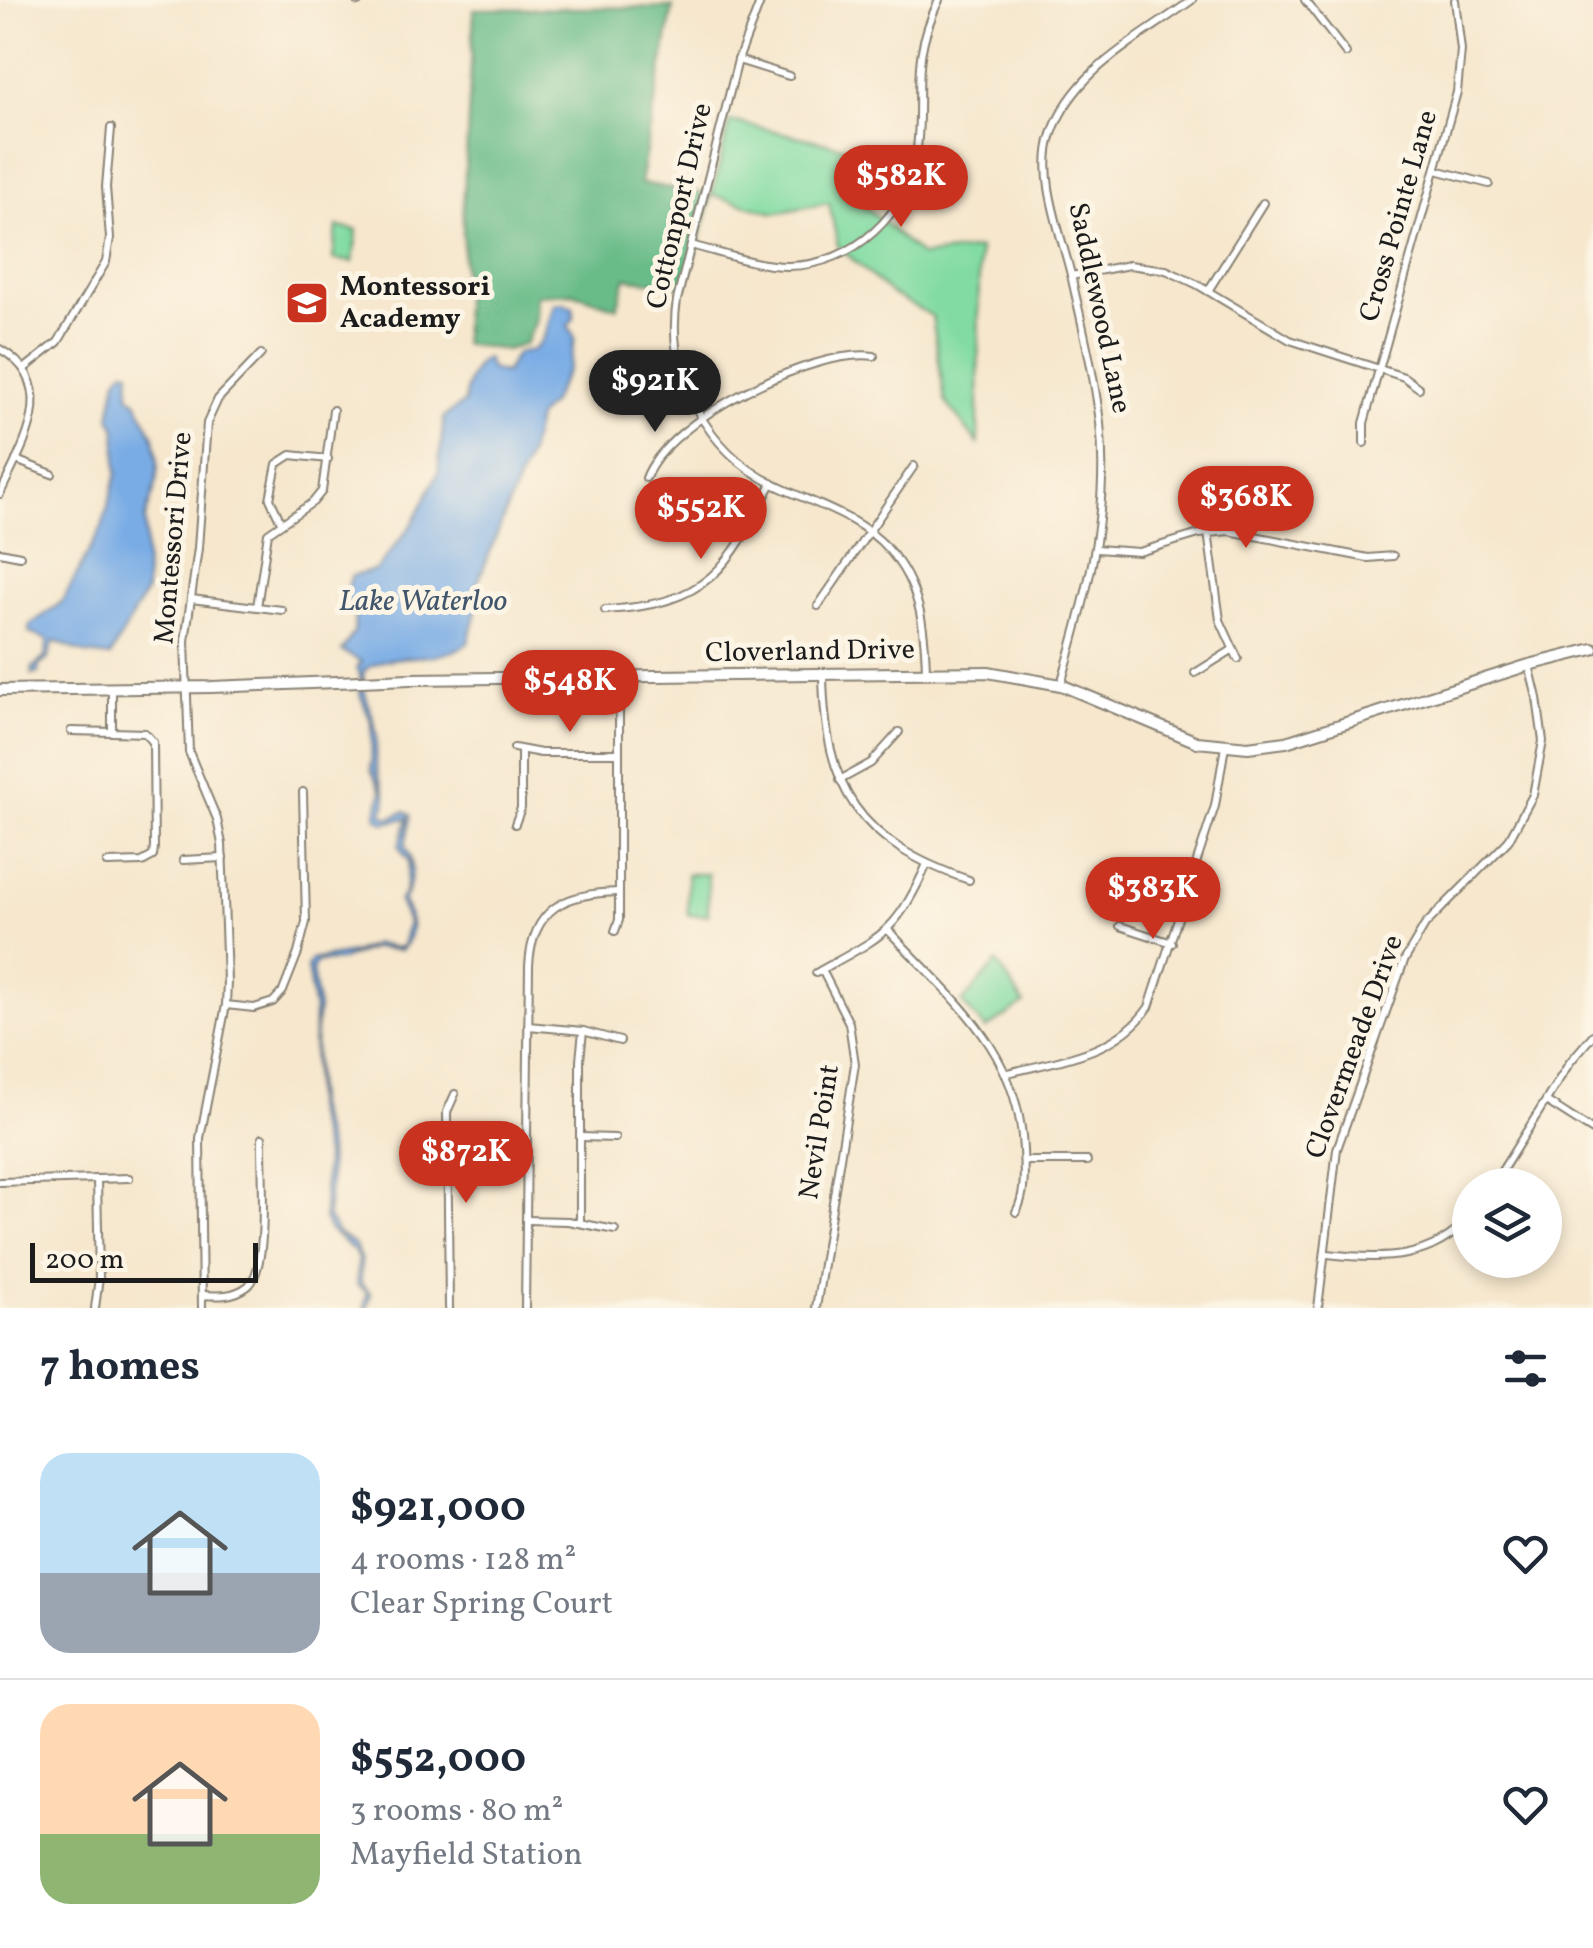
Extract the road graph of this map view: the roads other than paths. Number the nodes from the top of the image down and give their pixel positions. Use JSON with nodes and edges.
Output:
{"nodes":[{"id":1,"x":761,"y":0,"type":"edge"},
{"id":2,"x":939,"y":0,"type":"edge"},
{"id":3,"x":1191,"y":0,"type":"edge"},
{"id":4,"x":1305,"y":0,"type":"edge"},
{"id":5,"x":1454,"y":0,"type":"edge"},
{"id":6,"x":1346,"y":54,"type":"dead end"},
{"id":7,"x":738,"y":60,"type":"junction"},
{"id":8,"x":788,"y":76,"type":"dead end"},
{"id":9,"x":111,"y":128,"type":"dead end"},
{"id":10,"x":1436,"y":170,"type":"junction"},
{"id":11,"x":1489,"y":184,"type":"dead end"},
{"id":12,"x":1263,"y":203,"type":"dead end"},
{"id":13,"x":691,"y":245,"type":"junction"},
{"id":14,"x":1071,"y":276,"type":"junction"},
{"id":15,"x":1208,"y":291,"type":"junction"},
{"id":16,"x":0,"y":349,"type":"edge"},
{"id":17,"x":262,"y":354,"type":"dead end"},
{"id":18,"x":874,"y":356,"type":"dead end"},
{"id":19,"x":24,"y":369,"type":"junction"},
{"id":20,"x":1378,"y":369,"type":"junction"},
{"id":21,"x":1418,"y":388,"type":"dead end"},
{"id":22,"x":333,"y":410,"type":"dead end"},
{"id":23,"x":702,"y":418,"type":"junction"},
{"id":24,"x":1364,"y":443,"type":"dead end"},
{"id":25,"x":328,"y":459,"type":"junction"},
{"id":26,"x":16,"y":460,"type":"junction"},
{"id":27,"x":914,"y":466,"type":"dead end"},
{"id":28,"x":52,"y":474,"type":"dead end"},
{"id":29,"x":646,"y":478,"type":"dead end"},
{"id":30,"x":772,"y":483,"type":"junction"},
{"id":31,"x":0,"y":494,"type":"edge"},
{"id":32,"x":281,"y":522,"type":"junction"},
{"id":33,"x":868,"y":531,"type":"junction"},
{"id":34,"x":1208,"y":532,"type":"junction"},
{"id":35,"x":1096,"y":549,"type":"junction"},
{"id":36,"x":0,"y":552,"type":"edge"},
{"id":37,"x":20,"y":556,"type":"dead end"},
{"id":38,"x":1393,"y":556,"type":"dead end"},
{"id":39,"x":192,"y":599,"type":"junction"},
{"id":40,"x":818,"y":606,"type":"dead end"},
{"id":41,"x":257,"y":607,"type":"junction"},
{"id":42,"x":282,"y":610,"type":"dead end"},
{"id":43,"x":605,"y":610,"type":"dead end"},
{"id":44,"x":1593,"y":649,"type":"edge"},
{"id":45,"x":1232,"y":650,"type":"junction"},
{"id":46,"x":1238,"y":660,"type":"dead end"},
{"id":47,"x":1529,"y":665,"type":"junction"},
{"id":48,"x":926,"y":673,"type":"junction"},
{"id":49,"x":1196,"y":673,"type":"dead end"},
{"id":50,"x":823,"y":675,"type":"junction"},
{"id":51,"x":619,"y":677,"type":"junction"},
{"id":52,"x":1061,"y":685,"type":"junction"},
{"id":53,"x":186,"y":687,"type":"junction"},
{"id":54,"x":112,"y":688,"type":"junction"},
{"id":55,"x":0,"y":690,"type":"edge"},
{"id":56,"x":72,"y":731,"type":"dead end"},
{"id":57,"x":112,"y":732,"type":"junction"},
{"id":58,"x":898,"y":732,"type":"dead end"},
{"id":59,"x":1225,"y":746,"type":"junction"},
{"id":60,"x":619,"y":754,"type":"junction"},
{"id":61,"x":840,"y":780,"type":"junction"},
{"id":62,"x":303,"y":792,"type":"dead end"},
{"id":63,"x":515,"y":824,"type":"dead end"},
{"id":64,"x":222,"y":858,"type":"junction"},
{"id":65,"x":183,"y":860,"type":"dead end"},
{"id":66,"x":107,"y":863,"type":"dead end"},
{"id":67,"x":926,"y":864,"type":"junction"},
{"id":68,"x":969,"y":880,"type":"dead end"},
{"id":69,"x":619,"y":892,"type":"junction"},
{"id":70,"x":1120,"y":926,"type":"dead end"},
{"id":71,"x":615,"y":930,"type":"dead end"},
{"id":72,"x":888,"y":930,"type":"junction"},
{"id":73,"x":1172,"y":943,"type":"junction"},
{"id":74,"x":226,"y":1004,"type":"junction"},
{"id":75,"x":528,"y":1026,"type":"junction"},
{"id":76,"x":583,"y":1030,"type":"junction"},
{"id":77,"x":1593,"y":1035,"type":"edge"},
{"id":78,"x":620,"y":1041,"type":"dead end"},
{"id":79,"x":1008,"y":1073,"type":"junction"},
{"id":80,"x":455,"y":1094,"type":"dead end"},
{"id":81,"x":1546,"y":1101,"type":"junction"},
{"id":82,"x":1593,"y":1131,"type":"edge"},
{"id":83,"x":262,"y":1138,"type":"dead end"},
{"id":84,"x":581,"y":1138,"type":"junction"},
{"id":85,"x":615,"y":1138,"type":"dead end"},
{"id":86,"x":1024,"y":1161,"type":"junction"},
{"id":87,"x":1088,"y":1162,"type":"dead end"},
{"id":88,"x":1504,"y":1168,"type":"edge"},
{"id":89,"x":129,"y":1178,"type":"dead end"},
{"id":90,"x":97,"y":1179,"type":"junction"},
{"id":91,"x":0,"y":1182,"type":"edge"},
{"id":92,"x":1016,"y":1212,"type":"dead end"},
{"id":93,"x":526,"y":1220,"type":"junction"},
{"id":94,"x":580,"y":1223,"type":"junction"},
{"id":95,"x":615,"y":1230,"type":"dead end"},
{"id":96,"x":1452,"y":1233,"type":"edge"},
{"id":97,"x":1327,"y":1254,"type":"junction"},
{"id":98,"x":202,"y":1295,"type":"junction"},
{"id":99,"x":95,"y":1308,"type":"edge"},
{"id":100,"x":202,"y":1308,"type":"edge"},
{"id":101,"x":448,"y":1308,"type":"edge"},
{"id":102,"x":525,"y":1308,"type":"edge"},
{"id":103,"x":816,"y":1308,"type":"edge"},
{"id":104,"x":1318,"y":1308,"type":"edge"}],
"edges":[{"from":1,"to":7,"type":"street","name":"Cottonport Drive"},
{"from":2,"to":13,"type":"street"},
{"from":3,"to":14,"type":"street","name":"Saddlewood Lane"},
{"from":4,"to":6,"type":"street"},
{"from":5,"to":10,"type":"street","name":"Cross Pointe Lane"},
{"from":7,"to":8,"type":"street"},
{"from":7,"to":13,"type":"street","name":"Cottonport Drive"},
{"from":9,"to":19,"type":"street"},
{"from":10,"to":11,"type":"street"},
{"from":10,"to":20,"type":"street","name":"Cross Pointe Lane"},
{"from":12,"to":15,"type":"street"},
{"from":13,"to":23,"type":"street","name":"Cottonport Drive"},
{"from":14,"to":15,"type":"street"},
{"from":14,"to":35,"type":"street","name":"Saddlewood Lane"},
{"from":15,"to":20,"type":"street"},
{"from":16,"to":19,"type":"street"},
{"from":17,"to":39,"type":"street","name":"Montessori Drive"},
{"from":18,"to":23,"type":"street"},
{"from":19,"to":26,"type":"street"},
{"from":20,"to":21,"type":"street"},
{"from":20,"to":24,"type":"street","name":"Cross Pointe Lane"},
{"from":22,"to":25,"type":"street"},
{"from":23,"to":29,"type":"street"},
{"from":23,"to":30,"type":"street","name":"Cottonport Drive"},
{"from":25,"to":32,"type":"street"},
{"from":25,"to":32,"type":"street"},
{"from":26,"to":28,"type":"street"},
{"from":26,"to":31,"type":"street"},
{"from":27,"to":33,"type":"street"},
{"from":30,"to":33,"type":"street","name":"Cottonport Drive"},
{"from":30,"to":43,"type":"street"},
{"from":32,"to":41,"type":"street"},
{"from":33,"to":40,"type":"street"},
{"from":33,"to":48,"type":"street","name":"Cottonport Drive"},
{"from":34,"to":35,"type":"street"},
{"from":34,"to":38,"type":"street"},
{"from":34,"to":45,"type":"street"},
{"from":35,"to":52,"type":"street","name":"Saddlewood Lane"},
{"from":36,"to":37,"type":"street"},
{"from":39,"to":41,"type":"street"},
{"from":39,"to":53,"type":"street","name":"Montessori Drive"},
{"from":41,"to":42,"type":"street"},
{"from":44,"to":47,"type":"main road","name":"Cloverland Drive"},
{"from":45,"to":46,"type":"street"},
{"from":45,"to":49,"type":"street"},
{"from":47,"to":59,"type":"main road","name":"Cloverland Drive"},
{"from":47,"to":97,"type":"street","name":"Clovermeade Drive"},
{"from":48,"to":50,"type":"main road","name":"Cloverland Drive"},
{"from":48,"to":52,"type":"main road","name":"Cloverland Drive"},
{"from":50,"to":51,"type":"main road","name":"Cloverland Drive"},
{"from":50,"to":61,"type":"street"},
{"from":51,"to":53,"type":"main road","name":"Cloverland Drive"},
{"from":51,"to":60,"type":"street"},
{"from":52,"to":59,"type":"main road","name":"Cloverland Drive"},
{"from":53,"to":54,"type":"main road","name":"Cloverland Drive"},
{"from":53,"to":64,"type":"street","name":"Montessori Drive"},
{"from":54,"to":55,"type":"main road","name":"Cloverland Drive"},
{"from":54,"to":57,"type":"street"},
{"from":56,"to":57,"type":"street"},
{"from":57,"to":66,"type":"street"},
{"from":58,"to":61,"type":"street"},
{"from":59,"to":73,"type":"street"},
{"from":60,"to":63,"type":"street"},
{"from":60,"to":69,"type":"street"},
{"from":61,"to":67,"type":"street"},
{"from":62,"to":74,"type":"street"},
{"from":64,"to":65,"type":"street"},
{"from":64,"to":74,"type":"street","name":"Montessori Drive"},
{"from":67,"to":68,"type":"street"},
{"from":67,"to":72,"type":"street"},
{"from":69,"to":71,"type":"street"},
{"from":69,"to":75,"type":"street"},
{"from":70,"to":73,"type":"street"},
{"from":72,"to":79,"type":"street"},
{"from":72,"to":103,"type":"street","name":"Nevil Point"},
{"from":73,"to":79,"type":"street"},
{"from":74,"to":98,"type":"street","name":"Montessori Drive"},
{"from":75,"to":76,"type":"street"},
{"from":75,"to":93,"type":"street"},
{"from":76,"to":78,"type":"street"},
{"from":76,"to":84,"type":"street"},
{"from":77,"to":81,"type":"street"},
{"from":79,"to":86,"type":"street"},
{"from":80,"to":101,"type":"street"},
{"from":81,"to":82,"type":"street"},
{"from":81,"to":88,"type":"street"},
{"from":83,"to":98,"type":"street"},
{"from":84,"to":85,"type":"street"},
{"from":84,"to":94,"type":"street"},
{"from":86,"to":87,"type":"street"},
{"from":86,"to":92,"type":"street"},
{"from":89,"to":90,"type":"street"},
{"from":90,"to":91,"type":"street"},
{"from":90,"to":99,"type":"street"},
{"from":93,"to":94,"type":"street"},
{"from":93,"to":102,"type":"street"},
{"from":94,"to":95,"type":"street"},
{"from":96,"to":97,"type":"street"},
{"from":97,"to":104,"type":"street","name":"Clovermeade Drive"},
{"from":98,"to":100,"type":"street","name":"Montessori Drive"}]}
